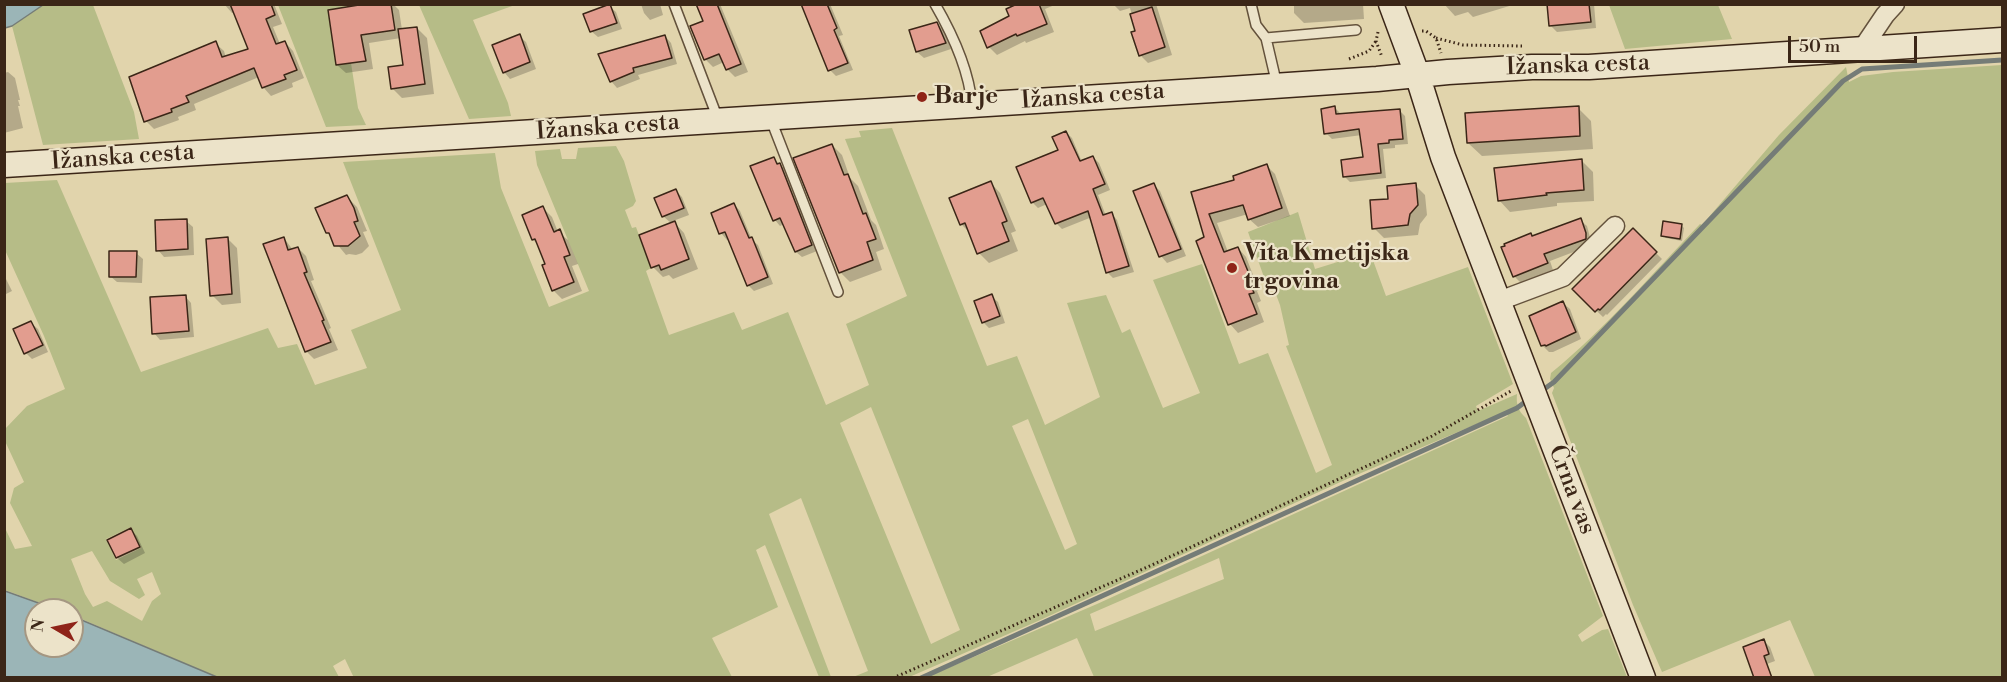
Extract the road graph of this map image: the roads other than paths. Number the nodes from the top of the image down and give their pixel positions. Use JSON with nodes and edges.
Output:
{"nodes":[{"id":1,"x":674,"y":4,"type":"edge"},
{"id":2,"x":935,"y":4,"type":"edge"},
{"id":3,"x":1251,"y":4,"type":"edge"},
{"id":4,"x":1391,"y":4,"type":"edge"},
{"id":5,"x":1895,"y":4,"type":"edge"},
{"id":6,"x":1356,"y":30,"type":"dead end"},
{"id":7,"x":1266,"y":38,"type":"junction"},
{"id":8,"x":2002,"y":40,"type":"edge"},
{"id":9,"x":1862,"y":49,"type":"junction"},
{"id":10,"x":1417,"y":74,"type":"junction"},
{"id":11,"x":1277,"y":86,"type":"junction"},
{"id":12,"x":972,"y":105,"type":"junction"},
{"id":13,"x":770,"y":118,"type":"junction"},
{"id":14,"x":719,"y":121,"type":"junction"},
{"id":15,"x":4,"y":165,"type":"edge"},
{"id":16,"x":1615,"y":226,"type":"dead end"},
{"id":17,"x":838,"y":292,"type":"dead end"},
{"id":18,"x":1499,"y":302,"type":"junction"},
{"id":19,"x":1643,"y":678,"type":"edge"}],
"edges":[{"from":1,"to":14,"type":"lane"},
{"from":2,"to":12,"type":"lane"},
{"from":3,"to":7,"type":"lane"},
{"from":4,"to":10,"type":"main road","name":"Črna vas"},
{"from":5,"to":9,"type":"street"},
{"from":6,"to":7,"type":"lane"},
{"from":7,"to":11,"type":"lane"},
{"from":8,"to":9,"type":"main road","name":"Ižanska cesta"},
{"from":9,"to":10,"type":"main road","name":"Ižanska cesta"},
{"from":10,"to":11,"type":"main road","name":"Ižanska cesta"},
{"from":10,"to":18,"type":"main road","name":"Črna vas"},
{"from":11,"to":12,"type":"main road","name":"Ižanska cesta"},
{"from":12,"to":13,"type":"main road","name":"Ižanska cesta"},
{"from":13,"to":14,"type":"main road","name":"Ižanska cesta"},
{"from":13,"to":17,"type":"lane"},
{"from":14,"to":15,"type":"main road","name":"Ižanska cesta"},
{"from":16,"to":18,"type":"street"},
{"from":18,"to":19,"type":"main road","name":"Črna vas"}]}
